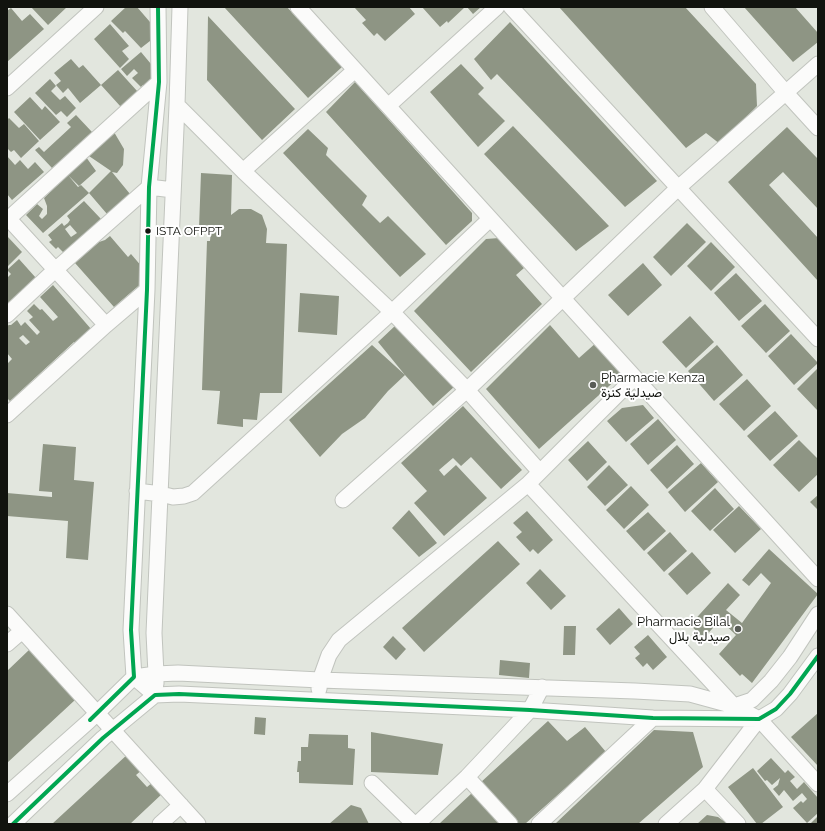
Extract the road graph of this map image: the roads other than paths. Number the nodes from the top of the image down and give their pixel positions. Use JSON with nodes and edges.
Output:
{"nodes":[{"id":1,"x":96,"y":7,"type":"edge"},
{"id":2,"x":158,"y":7,"type":"edge"},
{"id":3,"x":180,"y":7,"type":"edge"},
{"id":4,"x":298,"y":7,"type":"edge"},
{"id":5,"x":497,"y":7,"type":"edge"},
{"id":6,"x":511,"y":7,"type":"edge"},
{"id":7,"x":712,"y":7,"type":"edge"},
{"id":8,"x":818,"y":64,"type":"edge"},
{"id":9,"x":355,"y":70,"type":"junction"},
{"id":10,"x":159,"y":82,"type":"junction"},
{"id":11,"x":7,"y":88,"type":"edge"},
{"id":12,"x":786,"y":93,"type":"junction"},
{"id":13,"x":177,"y":105,"type":"junction"},
{"id":14,"x":388,"y":106,"type":"junction"},
{"id":15,"x":818,"y":128,"type":"edge"},
{"id":16,"x":243,"y":171,"type":"junction"},
{"id":17,"x":149,"y":187,"type":"junction"},
{"id":18,"x":678,"y":188,"type":"junction"},
{"id":19,"x":173,"y":190,"type":"junction"},
{"id":20,"x":7,"y":219,"type":"edge"},
{"id":21,"x":490,"y":219,"type":"junction"},
{"id":22,"x":55,"y":270,"type":"junction"},
{"id":23,"x":147,"y":290,"type":"junction"},
{"id":24,"x":562,"y":298,"type":"junction"},
{"id":25,"x":392,"y":312,"type":"junction"},
{"id":26,"x":7,"y":315,"type":"edge"},
{"id":27,"x":106,"y":325,"type":"junction"},
{"id":28,"x":818,"y":339,"type":"edge"},
{"id":29,"x":634,"y":378,"type":"junction"},
{"id":30,"x":467,"y":390,"type":"junction"},
{"id":31,"x":7,"y":415,"type":"edge"},
{"id":32,"x":540,"y":472,"type":"junction"},
{"id":33,"x":528,"y":484,"type":"junction"},
{"id":34,"x":137,"y":492,"type":"junction"},
{"id":35,"x":161,"y":494,"type":"junction"},
{"id":36,"x":343,"y":500,"type":"dead end"},
{"id":37,"x":818,"y":579,"type":"edge"},
{"id":38,"x":7,"y":614,"type":"edge"},
{"id":39,"x":818,"y":614,"type":"edge"},
{"id":40,"x":22,"y":631,"type":"junction"},
{"id":41,"x":7,"y":644,"type":"edge"},
{"id":42,"x":818,"y":656,"type":"edge"},
{"id":43,"x":156,"y":674,"type":"junction"},
{"id":44,"x":134,"y":677,"type":"junction"},
{"id":45,"x":320,"y":680,"type":"junction"},
{"id":46,"x":542,"y":687,"type":"junction"},
{"id":47,"x":155,"y":695,"type":"junction"},
{"id":48,"x":317,"y":700,"type":"junction"},
{"id":49,"x":734,"y":706,"type":"junction"},
{"id":50,"x":530,"y":710,"type":"junction"},
{"id":51,"x":97,"y":713,"type":"junction"},
{"id":52,"x":653,"y":718,"type":"junction"},
{"id":53,"x":758,"y":719,"type":"junction"},
{"id":54,"x":113,"y":730,"type":"junction"},
{"id":55,"x":467,"y":777,"type":"junction"},
{"id":56,"x":372,"y":783,"type":"dead end"},
{"id":57,"x":818,"y":784,"type":"edge"},
{"id":58,"x":705,"y":789,"type":"junction"},
{"id":59,"x":7,"y":794,"type":"edge"},
{"id":60,"x":181,"y":805,"type":"junction"},
{"id":61,"x":13,"y":824,"type":"edge"},
{"id":62,"x":160,"y":824,"type":"edge"},
{"id":63,"x":198,"y":824,"type":"edge"},
{"id":64,"x":415,"y":824,"type":"edge"},
{"id":65,"x":510,"y":824,"type":"edge"},
{"id":66,"x":539,"y":824,"type":"edge"},
{"id":67,"x":666,"y":824,"type":"edge"},
{"id":68,"x":738,"y":824,"type":"edge"}],
"edges":[{"from":1,"to":11,"type":"street"},
{"from":2,"to":10,"type":"street"},
{"from":3,"to":13,"type":"street"},
{"from":4,"to":9,"type":"street"},
{"from":5,"to":14,"type":"street"},
{"from":6,"to":18,"type":"street"},
{"from":7,"to":12,"type":"street"},
{"from":8,"to":12,"type":"street"},
{"from":9,"to":14,"type":"street"},
{"from":9,"to":16,"type":"street"},
{"from":10,"to":17,"type":"street"},
{"from":10,"to":20,"type":"street"},
{"from":12,"to":15,"type":"street"},
{"from":12,"to":18,"type":"street"},
{"from":13,"to":16,"type":"street"},
{"from":13,"to":19,"type":"street"},
{"from":14,"to":21,"type":"street"},
{"from":16,"to":25,"type":"street"},
{"from":17,"to":19,"type":"street"},
{"from":17,"to":22,"type":"street"},
{"from":17,"to":23,"type":"street"},
{"from":18,"to":24,"type":"street"},
{"from":18,"to":28,"type":"street"},
{"from":19,"to":35,"type":"street"},
{"from":20,"to":22,"type":"street"},
{"from":21,"to":24,"type":"street"},
{"from":21,"to":25,"type":"street"},
{"from":22,"to":26,"type":"street"},
{"from":22,"to":27,"type":"street"},
{"from":23,"to":27,"type":"street"},
{"from":23,"to":34,"type":"street"},
{"from":24,"to":29,"type":"street"},
{"from":24,"to":30,"type":"street"},
{"from":25,"to":30,"type":"street"},
{"from":25,"to":35,"type":"street"},
{"from":27,"to":31,"type":"street"},
{"from":29,"to":32,"type":"street"},
{"from":29,"to":37,"type":"street"},
{"from":30,"to":32,"type":"street"},
{"from":30,"to":36,"type":"street"},
{"from":32,"to":33,"type":"street"},
{"from":33,"to":45,"type":"street"},
{"from":33,"to":49,"type":"street"},
{"from":34,"to":35,"type":"street"},
{"from":34,"to":44,"type":"street"},
{"from":35,"to":43,"type":"street"},
{"from":38,"to":40,"type":"street"},
{"from":39,"to":49,"type":"street"},
{"from":40,"to":41,"type":"street"},
{"from":40,"to":51,"type":"street"},
{"from":42,"to":53,"type":"street"},
{"from":43,"to":44,"type":"street"},
{"from":43,"to":45,"type":"street"},
{"from":43,"to":47,"type":"street"},
{"from":44,"to":47,"type":"street"},
{"from":44,"to":51,"type":"street"},
{"from":45,"to":46,"type":"street"},
{"from":45,"to":48,"type":"street"},
{"from":46,"to":49,"type":"street"},
{"from":46,"to":50,"type":"street"},
{"from":47,"to":48,"type":"street"},
{"from":47,"to":54,"type":"street"},
{"from":48,"to":50,"type":"street"},
{"from":49,"to":53,"type":"street"},
{"from":50,"to":52,"type":"street"},
{"from":50,"to":55,"type":"street"},
{"from":51,"to":54,"type":"street"},
{"from":51,"to":59,"type":"street"},
{"from":52,"to":53,"type":"street"},
{"from":52,"to":66,"type":"street"},
{"from":53,"to":57,"type":"street"},
{"from":53,"to":58,"type":"street"},
{"from":54,"to":60,"type":"street"},
{"from":54,"to":61,"type":"street"},
{"from":55,"to":64,"type":"street"},
{"from":55,"to":65,"type":"street"},
{"from":56,"to":64,"type":"street"},
{"from":58,"to":67,"type":"street"},
{"from":58,"to":68,"type":"street"},
{"from":60,"to":62,"type":"street"},
{"from":60,"to":63,"type":"street"}]}
